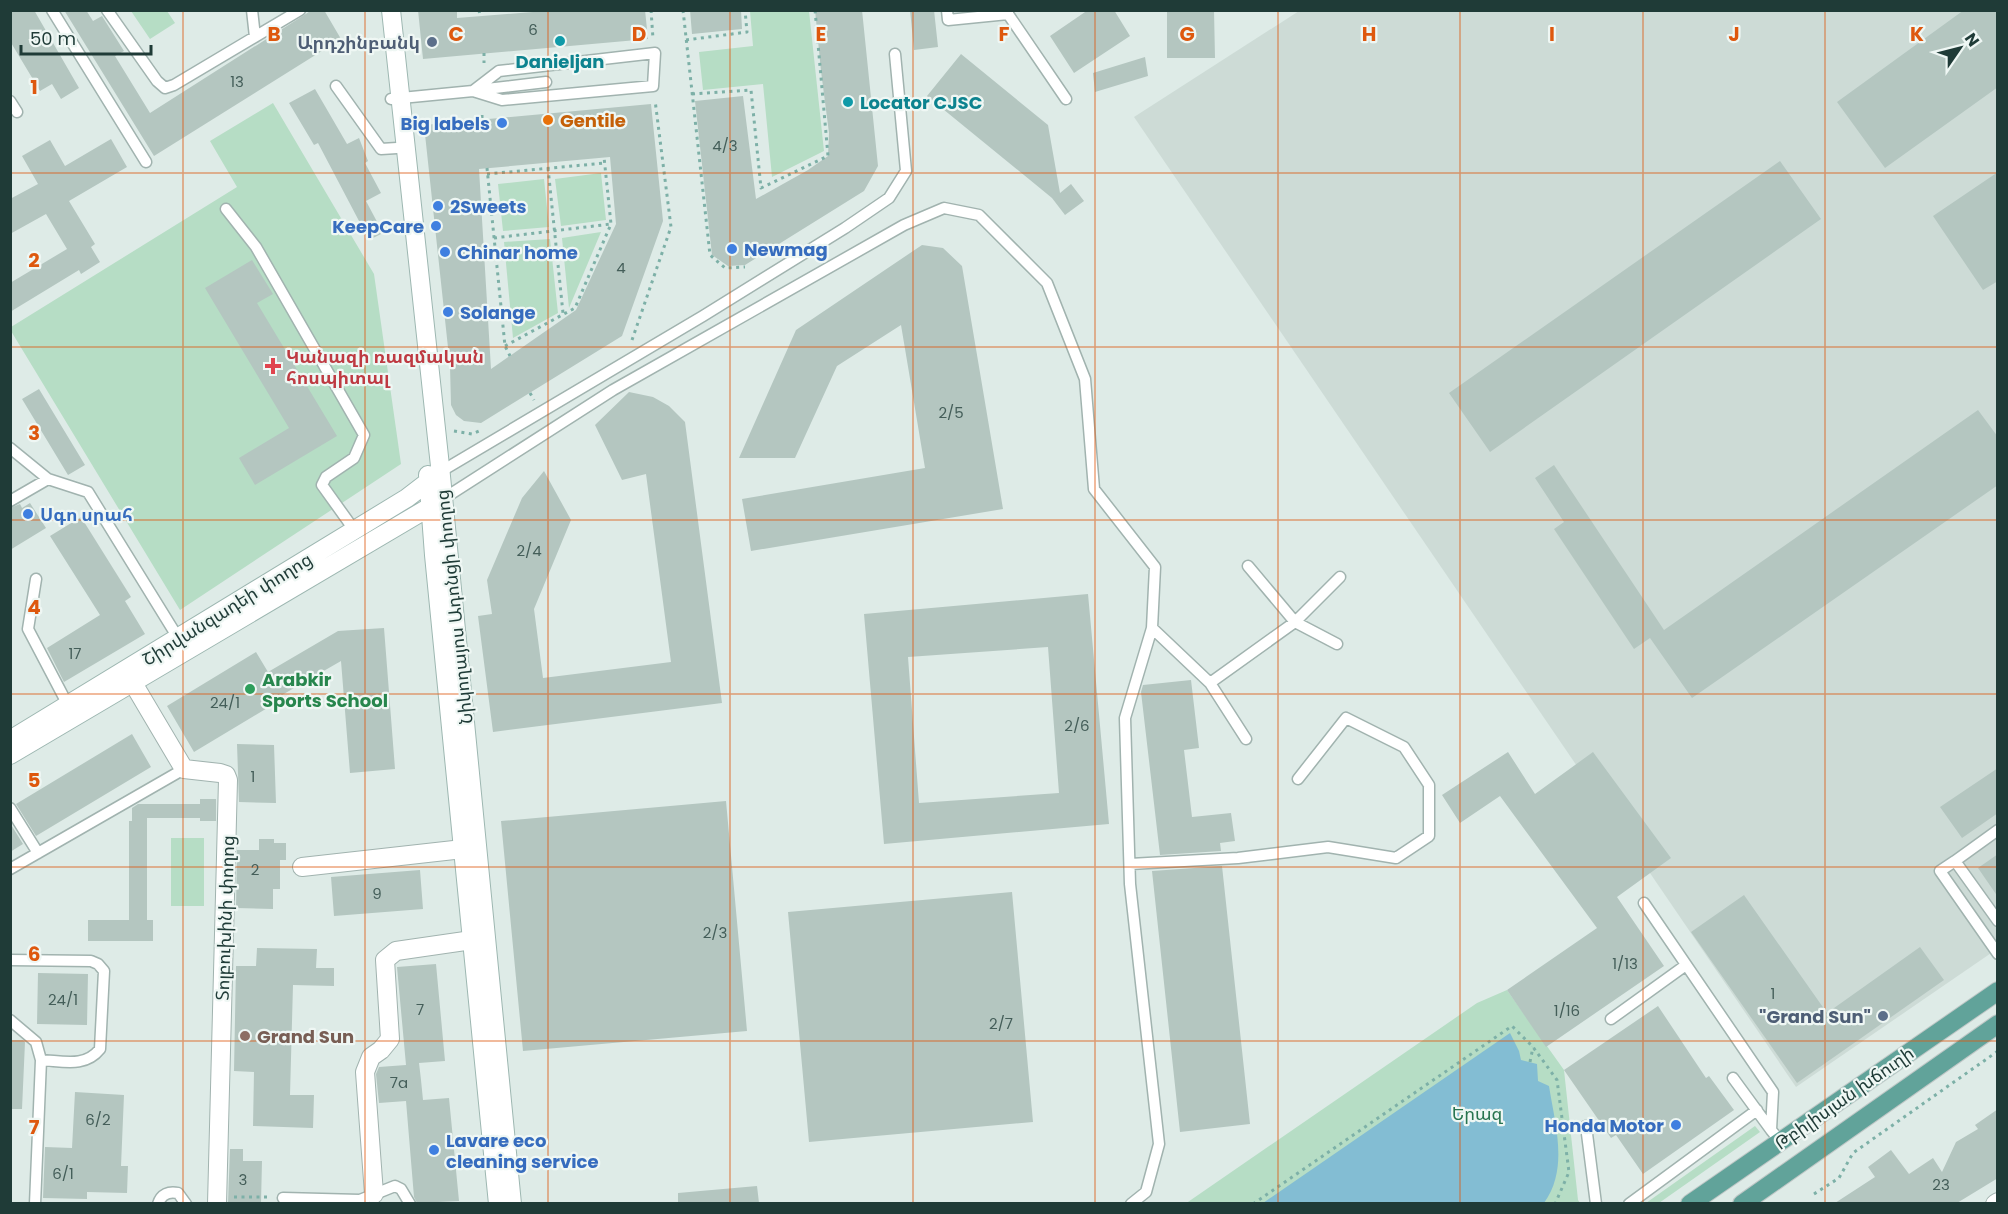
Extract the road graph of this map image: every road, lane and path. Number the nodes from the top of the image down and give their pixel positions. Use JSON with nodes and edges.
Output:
{"nodes":[{"id":1,"x":52,"y":10,"type":"edge"},
{"id":2,"x":107,"y":10,"type":"edge"},
{"id":3,"x":252,"y":10,"type":"edge"},
{"id":4,"x":300,"y":10,"type":"edge"},
{"id":5,"x":382,"y":10,"type":"edge"},
{"id":6,"x":391,"y":10,"type":"edge"},
{"id":7,"x":479,"y":10,"type":"edge"},
{"id":8,"x":651,"y":10,"type":"edge"},
{"id":9,"x":683,"y":10,"type":"edge"},
{"id":10,"x":745,"y":10,"type":"edge"},
{"id":11,"x":815,"y":10,"type":"edge"},
{"id":12,"x":947,"y":10,"type":"edge"},
{"id":13,"x":1008,"y":13,"type":"edge"},
{"id":14,"x":480,"y":16,"type":"dead end"},
{"id":15,"x":255,"y":37,"type":"junction"},
{"id":16,"x":686,"y":40,"type":"junction"},
{"id":17,"x":483,"y":53,"type":"dead end"},
{"id":18,"x":655,"y":53,"type":"junction"},
{"id":19,"x":895,"y":54,"type":"dead end"},
{"id":20,"x":484,"y":63,"type":"dead end"},
{"id":21,"x":546,"y":82,"type":"dead end"},
{"id":22,"x":336,"y":86,"type":"dead end"},
{"id":23,"x":653,"y":86,"type":"junction"},
{"id":24,"x":473,"y":91,"type":"junction"},
{"id":25,"x":692,"y":94,"type":"junction"},
{"id":26,"x":396,"y":99,"type":"junction"},
{"id":27,"x":1066,"y":99,"type":"dead end"},
{"id":28,"x":10,"y":101,"type":"edge"},
{"id":29,"x":17,"y":112,"type":"dead end"},
{"id":30,"x":396,"y":148,"type":"junction"},
{"id":31,"x":604,"y":158,"type":"dead end"},
{"id":32,"x":146,"y":162,"type":"dead end"},
{"id":33,"x":605,"y":163,"type":"junction"},
{"id":34,"x":487,"y":168,"type":"dead end"},
{"id":35,"x":548,"y":168,"type":"junction"},
{"id":36,"x":487,"y":174,"type":"junction"},
{"id":37,"x":226,"y":208,"type":"dead end"},
{"id":38,"x":611,"y":224,"type":"junction"},
{"id":39,"x":554,"y":230,"type":"junction"},
{"id":40,"x":494,"y":238,"type":"junction"},
{"id":41,"x":745,"y":267,"type":"dead end"},
{"id":42,"x":563,"y":314,"type":"junction"},
{"id":43,"x":504,"y":346,"type":"junction"},
{"id":44,"x":623,"y":346,"type":"dead end"},
{"id":45,"x":510,"y":356,"type":"dead end"},
{"id":46,"x":530,"y":393,"type":"dead end"},
{"id":47,"x":526,"y":405,"type":"dead end"},
{"id":48,"x":482,"y":429,"type":"dead end"},
{"id":49,"x":449,"y":430,"type":"dead end"},
{"id":50,"x":10,"y":448,"type":"edge"},
{"id":51,"x":435,"y":477,"type":"junction"},
{"id":52,"x":48,"y":479,"type":"junction"},
{"id":53,"x":10,"y":501,"type":"edge"},
{"id":54,"x":437,"y":502,"type":"junction"},
{"id":55,"x":355,"y":531,"type":"junction"},
{"id":56,"x":1248,"y":566,"type":"dead end"},
{"id":57,"x":1340,"y":577,"type":"dead end"},
{"id":58,"x":36,"y":579,"type":"dead end"},
{"id":59,"x":1295,"y":622,"type":"junction"},
{"id":60,"x":1152,"y":628,"type":"junction"},
{"id":61,"x":1337,"y":644,"type":"dead end"},
{"id":62,"x":182,"y":645,"type":"junction"},
{"id":63,"x":133,"y":683,"type":"junction"},
{"id":64,"x":1210,"y":683,"type":"junction"},
{"id":65,"x":72,"y":711,"type":"junction"},
{"id":66,"x":1246,"y":739,"type":"dead end"},
{"id":67,"x":10,"y":741,"type":"edge"},
{"id":68,"x":10,"y":756,"type":"edge"},
{"id":69,"x":184,"y":769,"type":"junction"},
{"id":70,"x":1298,"y":779,"type":"dead end"},
{"id":71,"x":10,"y":808,"type":"edge"},
{"id":72,"x":1998,"y":830,"type":"edge"},
{"id":73,"x":463,"y":849,"type":"junction"},
{"id":74,"x":38,"y":853,"type":"junction"},
{"id":75,"x":1955,"y":861,"type":"junction"},
{"id":76,"x":1130,"y":864,"type":"junction"},
{"id":77,"x":302,"y":867,"type":"dead end"},
{"id":78,"x":10,"y":869,"type":"edge"},
{"id":79,"x":1644,"y":903,"type":"dead end"},
{"id":80,"x":1998,"y":921,"type":"edge"},
{"id":81,"x":472,"y":940,"type":"junction"},
{"id":82,"x":1998,"y":954,"type":"edge"},
{"id":83,"x":10,"y":960,"type":"edge"},
{"id":84,"x":1686,"y":965,"type":"junction"},
{"id":85,"x":1998,"y":990,"type":"edge"},
{"id":86,"x":1611,"y":1019,"type":"dead end"},
{"id":87,"x":10,"y":1020,"type":"edge"},
{"id":88,"x":1998,"y":1024,"type":"edge"},
{"id":89,"x":1533,"y":1047,"type":"junction"},
{"id":90,"x":1998,"y":1051,"type":"edge"},
{"id":91,"x":41,"y":1060,"type":"junction"},
{"id":92,"x":1530,"y":1062,"type":"dead end"},
{"id":93,"x":1733,"y":1078,"type":"dead end"},
{"id":94,"x":1756,"y":1110,"type":"junction"},
{"id":95,"x":1586,"y":1126,"type":"dead end"},
{"id":96,"x":1776,"y":1136,"type":"junction"},
{"id":97,"x":1798,"y":1165,"type":"junction"},
{"id":98,"x":374,"y":1194,"type":"junction"},
{"id":99,"x":1814,"y":1194,"type":"dead end"},
{"id":100,"x":261,"y":1197,"type":"dead end"},
{"id":101,"x":283,"y":1198,"type":"dead end"},
{"id":102,"x":221,"y":1200,"type":"edge"},
{"id":103,"x":1598,"y":1201,"type":"edge"},
{"id":104,"x":35,"y":1203,"type":"edge"},
{"id":105,"x":158,"y":1203,"type":"edge"},
{"id":106,"x":186,"y":1203,"type":"edge"},
{"id":107,"x":410,"y":1203,"type":"edge"},
{"id":108,"x":498,"y":1203,"type":"edge"},
{"id":109,"x":512,"y":1203,"type":"edge"},
{"id":110,"x":1131,"y":1203,"type":"edge"},
{"id":111,"x":1253,"y":1203,"type":"edge"},
{"id":112,"x":1555,"y":1203,"type":"edge"},
{"id":113,"x":1629,"y":1203,"type":"edge"},
{"id":114,"x":1690,"y":1203,"type":"edge"},
{"id":115,"x":1742,"y":1203,"type":"edge"}],
"edges":[{"from":1,"to":32,"type":"lane"},
{"from":2,"to":15,"type":"lane"},
{"from":3,"to":15,"type":"lane"},
{"from":4,"to":15,"type":"lane"},
{"from":5,"to":26,"type":"street","name":"Նիկողայոս Ադոնցի փողոց"},
{"from":6,"to":26,"type":"street","name":"Նիկողայոս Ադոնցի փողոց"},
{"from":7,"to":14,"type":"path"},
{"from":8,"to":18,"type":"path"},
{"from":9,"to":16,"type":"path"},
{"from":10,"to":16,"type":"path"},
{"from":11,"to":25,"type":"path"},
{"from":12,"to":13,"type":"lane"},
{"from":13,"to":27,"type":"lane"},
{"from":16,"to":25,"type":"path"},
{"from":17,"to":20,"type":"path"},
{"from":18,"to":23,"type":"lane"},
{"from":18,"to":24,"type":"lane"},
{"from":19,"to":51,"type":"lane"},
{"from":21,"to":24,"type":"lane"},
{"from":22,"to":30,"type":"lane"},
{"from":23,"to":24,"type":"lane"},
{"from":23,"to":44,"type":"path"},
{"from":24,"to":26,"type":"lane"},
{"from":25,"to":41,"type":"path"},
{"from":26,"to":30,"type":"street","name":"Նիկողայոս Ադոնցի փողոց"},
{"from":26,"to":51,"type":"street","name":"Նիկողայոս Ադոնցի փողոց"},
{"from":28,"to":29,"type":"lane"},
{"from":30,"to":51,"type":"street","name":"Նիկողայոս Ադոնցի փողոց"},
{"from":31,"to":33,"type":"path"},
{"from":33,"to":35,"type":"path"},
{"from":33,"to":38,"type":"path"},
{"from":34,"to":36,"type":"path"},
{"from":35,"to":36,"type":"path"},
{"from":35,"to":39,"type":"path"},
{"from":36,"to":40,"type":"path"},
{"from":37,"to":55,"type":"lane"},
{"from":38,"to":39,"type":"path"},
{"from":38,"to":42,"type":"path"},
{"from":39,"to":40,"type":"path"},
{"from":39,"to":42,"type":"path"},
{"from":40,"to":43,"type":"path"},
{"from":42,"to":43,"type":"path"},
{"from":43,"to":45,"type":"path"},
{"from":46,"to":47,"type":"path"},
{"from":48,"to":49,"type":"path"},
{"from":50,"to":52,"type":"lane"},
{"from":51,"to":54,"type":"street","name":"Նիկողայոս Ադոնցի փողոց"},
{"from":51,"to":55,"type":"street","name":"Շիրվանզադեի փողոց"},
{"from":52,"to":53,"type":"lane"},
{"from":52,"to":62,"type":"lane"},
{"from":54,"to":60,"type":"lane"},
{"from":54,"to":62,"type":"street","name":"Շիրվանզադեի փողոց"},
{"from":54,"to":73,"type":"street","name":"Նիկողայոս Ադոնցի փողոց"},
{"from":54,"to":109,"type":"street","name":"Նիկողայոս Ադոնցի փողոց"},
{"from":55,"to":62,"type":"street","name":"Շիրվանզադեի փողոց"},
{"from":56,"to":59,"type":"lane"},
{"from":57,"to":59,"type":"lane"},
{"from":58,"to":65,"type":"lane"},
{"from":59,"to":61,"type":"lane"},
{"from":59,"to":64,"type":"lane"},
{"from":60,"to":64,"type":"lane"},
{"from":60,"to":76,"type":"lane"},
{"from":62,"to":63,"type":"street","name":"Շիրվանզադեի փողոց"},
{"from":62,"to":65,"type":"street","name":"Շիրվանզադեի փողոց"},
{"from":63,"to":65,"type":"street","name":"Շիրվանզադեի փողոց"},
{"from":63,"to":69,"type":"street"},
{"from":64,"to":66,"type":"lane"},
{"from":65,"to":67,"type":"street","name":"Շիրվանզադեի փողոց"},
{"from":65,"to":68,"type":"street","name":"Շիրվանզադեի փողոց"},
{"from":69,"to":74,"type":"lane"},
{"from":69,"to":102,"type":"street","name":"Տոլբուխինի փողոց"},
{"from":70,"to":76,"type":"lane"},
{"from":71,"to":74,"type":"lane"},
{"from":72,"to":75,"type":"lane"},
{"from":73,"to":77,"type":"street"},
{"from":73,"to":81,"type":"street","name":"Նիկողայոս Ադոնցի փողոց"},
{"from":74,"to":78,"type":"lane"},
{"from":75,"to":80,"type":"lane"},
{"from":75,"to":82,"type":"lane"},
{"from":76,"to":110,"type":"lane"},
{"from":79,"to":84,"type":"lane"},
{"from":81,"to":98,"type":"street"},
{"from":81,"to":108,"type":"street","name":"Նիկողայոս Ադոնցի փողոց"},
{"from":83,"to":91,"type":"lane"},
{"from":84,"to":86,"type":"lane"},
{"from":84,"to":96,"type":"lane"},
{"from":85,"to":96,"type":"main road","name":"Թբիլիսյան խճուղի"},
{"from":87,"to":91,"type":"lane"},
{"from":88,"to":97,"type":"main road","name":"Թբիլիսյան խճուղի"},
{"from":89,"to":92,"type":"path"},
{"from":89,"to":111,"type":"path"},
{"from":89,"to":112,"type":"path"},
{"from":90,"to":99,"type":"path"},
{"from":91,"to":104,"type":"lane"},
{"from":93,"to":94,"type":"lane"},
{"from":94,"to":96,"type":"lane"},
{"from":94,"to":113,"type":"lane"},
{"from":95,"to":103,"type":"lane"},
{"from":96,"to":97,"type":"main road"},
{"from":96,"to":114,"type":"main road","name":"Թբիլիսյան խճուղի"},
{"from":97,"to":115,"type":"main road","name":"Թբիլիսյան խճուղի"},
{"from":98,"to":101,"type":"lane"},
{"from":98,"to":107,"type":"lane"},
{"from":100,"to":102,"type":"path"},
{"from":105,"to":106,"type":"lane"}]}
